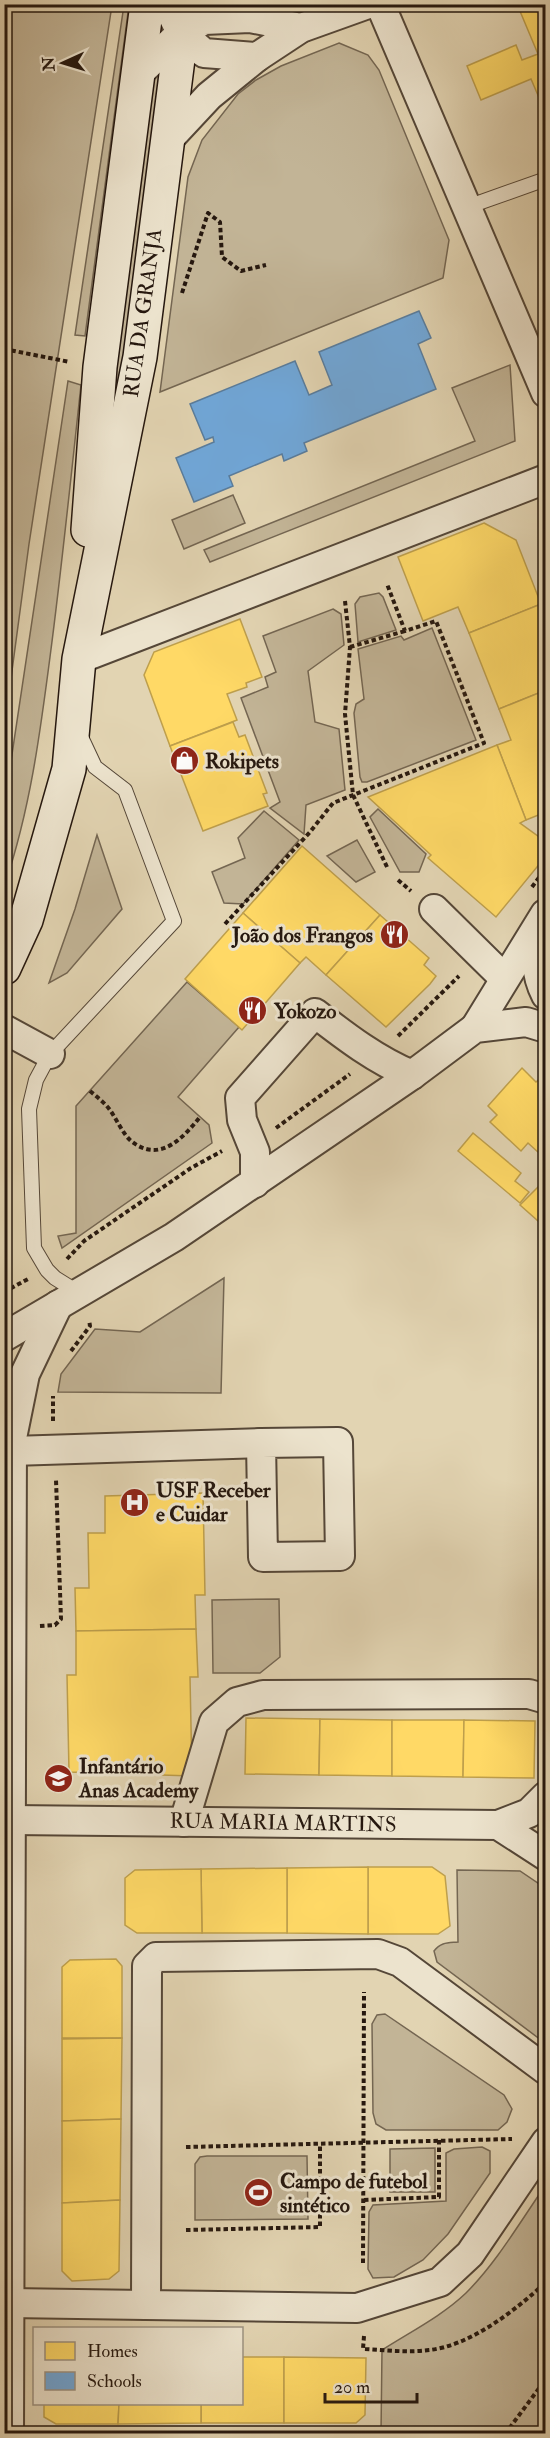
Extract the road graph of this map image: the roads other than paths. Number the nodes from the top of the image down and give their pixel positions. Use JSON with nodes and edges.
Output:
{"nodes":[{"id":1,"x":147,"y":4,"type":"edge"},
{"id":2,"x":368,"y":4,"type":"edge"},
{"id":3,"x":380,"y":4,"type":"edge"},
{"id":4,"x":241,"y":11,"type":"edge"},
{"id":5,"x":178,"y":14,"type":"edge"},
{"id":6,"x":301,"y":28,"type":"junction"},
{"id":7,"x":257,"y":57,"type":"junction"},
{"id":8,"x":139,"y":73,"type":"junction"},
{"id":9,"x":167,"y":141,"type":"junction"},
{"id":10,"x":546,"y":179,"type":"edge"},
{"id":11,"x":467,"y":207,"type":"junction"},
{"id":12,"x":539,"y":355,"type":"edge"},
{"id":13,"x":546,"y":393,"type":"edge"},
{"id":14,"x":543,"y":486,"type":"edge"},
{"id":15,"x":87,"y":619,"type":"junction"},
{"id":16,"x":79,"y":659,"type":"junction"},
{"id":17,"x":74,"y":722,"type":"junction"},
{"id":18,"x":434,"y":909,"type":"dead end"},
{"id":19,"x":546,"y":914,"type":"edge"},
{"id":20,"x":4,"y":968,"type":"edge"},
{"id":21,"x":504,"y":978,"type":"junction"},
{"id":22,"x":546,"y":994,"type":"edge"},
{"id":23,"x":475,"y":1028,"type":"junction"},
{"id":24,"x":546,"y":1028,"type":"edge"},
{"id":25,"x":4,"y":1029,"type":"edge"},
{"id":26,"x":50,"y":1054,"type":"junction"},
{"id":27,"x":412,"y":1075,"type":"junction"},
{"id":28,"x":255,"y":1184,"type":"junction"},
{"id":29,"x":69,"y":1299,"type":"junction"},
{"id":30,"x":4,"y":1337,"type":"edge"},
{"id":31,"x":9,"y":1438,"type":"edge"},
{"id":32,"x":261,"y":1443,"type":"junction"},
{"id":33,"x":8,"y":1594,"type":"edge"},
{"id":34,"x":546,"y":1699,"type":"edge"},
{"id":35,"x":546,"y":1796,"type":"edge"},
{"id":36,"x":11,"y":1820,"type":"junction"},
{"id":37,"x":184,"y":1822,"type":"junction"},
{"id":38,"x":498,"y":1825,"type":"junction"},
{"id":39,"x":546,"y":1856,"type":"edge"},
{"id":40,"x":546,"y":2070,"type":"edge"},
{"id":41,"x":546,"y":2142,"type":"edge"},
{"id":42,"x":9,"y":2303,"type":"junction"},
{"id":43,"x":146,"y":2305,"type":"junction"},
{"id":44,"x":7,"y":2426,"type":"edge"}],
"edges":[{"from":1,"to":8,"type":"main road","name":"RUA DA GRANJA"},
{"from":2,"to":6,"type":"street"},
{"from":3,"to":11,"type":"street"},
{"from":4,"to":5,"type":"street"},
{"from":4,"to":6,"type":"street"},
{"from":5,"to":7,"type":"street"},
{"from":5,"to":8,"type":"street"},
{"from":5,"to":9,"type":"main road","name":"RUA DA GRANJA"},
{"from":6,"to":7,"type":"street"},
{"from":7,"to":9,"type":"street"},
{"from":8,"to":15,"type":"main road","name":"RUA DA GRANJA"},
{"from":9,"to":15,"type":"main road","name":"RUA DA GRANJA"},
{"from":10,"to":11,"type":"lane"},
{"from":11,"to":12,"type":"street"},
{"from":12,"to":13,"type":"street"},
{"from":14,"to":16,"type":"street"},
{"from":15,"to":16,"type":"main road","name":"RUA DA GRANJA"},
{"from":16,"to":17,"type":"main road","name":"RUA DA GRANJA"},
{"from":17,"to":20,"type":"main road","name":"RUA DA GRANJA"},
{"from":17,"to":26,"type":"lane"},
{"from":18,"to":21,"type":"street"},
{"from":19,"to":21,"type":"street"},
{"from":19,"to":22,"type":"street"},
{"from":21,"to":23,"type":"street"},
{"from":23,"to":24,"type":"street"},
{"from":23,"to":27,"type":"street"},
{"from":25,"to":26,"type":"street"},
{"from":26,"to":29,"type":"lane"},
{"from":27,"to":28,"type":"street"},
{"from":27,"to":28,"type":"street"},
{"from":28,"to":29,"type":"street"},
{"from":29,"to":30,"type":"street"},
{"from":29,"to":31,"type":"street"},
{"from":31,"to":32,"type":"street"},
{"from":31,"to":33,"type":"street"},
{"from":32,"to":32,"type":"street"},
{"from":33,"to":36,"type":"street"},
{"from":34,"to":37,"type":"street"},
{"from":35,"to":38,"type":"street"},
{"from":36,"to":37,"type":"street","name":"RUA MARIA MARTINS"},
{"from":36,"to":42,"type":"street"},
{"from":37,"to":38,"type":"street","name":"RUA MARIA MARTINS"},
{"from":38,"to":39,"type":"street"},
{"from":40,"to":43,"type":"street"},
{"from":41,"to":43,"type":"street"},
{"from":42,"to":43,"type":"street"},
{"from":42,"to":44,"type":"street"}]}
